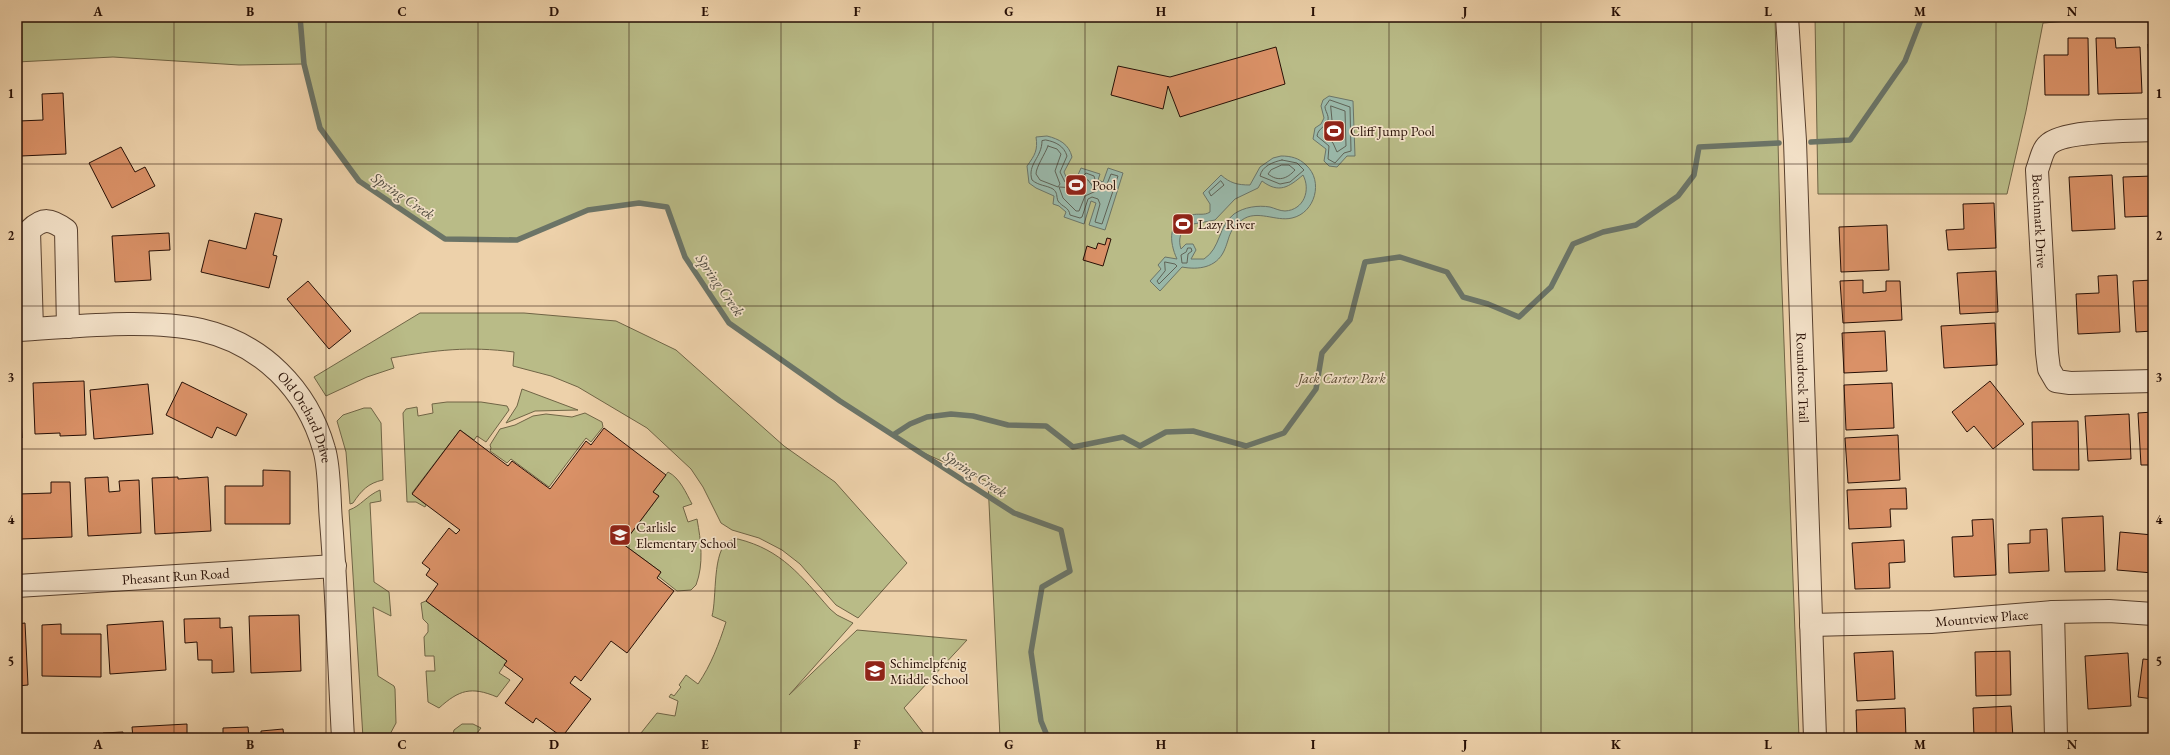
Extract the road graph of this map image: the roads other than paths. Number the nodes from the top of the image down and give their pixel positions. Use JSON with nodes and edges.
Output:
{"nodes":[{"id":1,"x":1787,"y":17,"type":"edge"},
{"id":2,"x":2153,"y":130,"type":"edge"},
{"id":3,"x":68,"y":327,"type":"junction"},
{"id":4,"x":24,"y":330,"type":"edge"},
{"id":5,"x":2153,"y":381,"type":"edge"},
{"id":6,"x":335,"y":566,"type":"junction"},
{"id":7,"x":17,"y":586,"type":"edge"},
{"id":8,"x":2053,"y":612,"type":"junction"},
{"id":9,"x":2153,"y":614,"type":"edge"},
{"id":10,"x":1811,"y":625,"type":"junction"},
{"id":11,"x":343,"y":738,"type":"edge"},
{"id":12,"x":1815,"y":738,"type":"edge"},
{"id":13,"x":2056,"y":738,"type":"edge"}],
"edges":[{"from":1,"to":10,"type":"street","name":"Roundrock Trail"},
{"from":2,"to":5,"type":"street","name":"Benchmark Drive"},
{"from":3,"to":4,"type":"street","name":"Old Orchard Drive"},
{"from":3,"to":4,"type":"street"},
{"from":3,"to":6,"type":"street","name":"Old Orchard Drive"},
{"from":6,"to":7,"type":"street","name":"Pheasant Run Road"},
{"from":6,"to":11,"type":"street","name":"Old Orchard Drive"},
{"from":8,"to":9,"type":"street","name":"Mountview Place"},
{"from":8,"to":10,"type":"street","name":"Mountview Place"},
{"from":8,"to":13,"type":"street"},
{"from":10,"to":12,"type":"street","name":"Roundrock Trail"}]}
